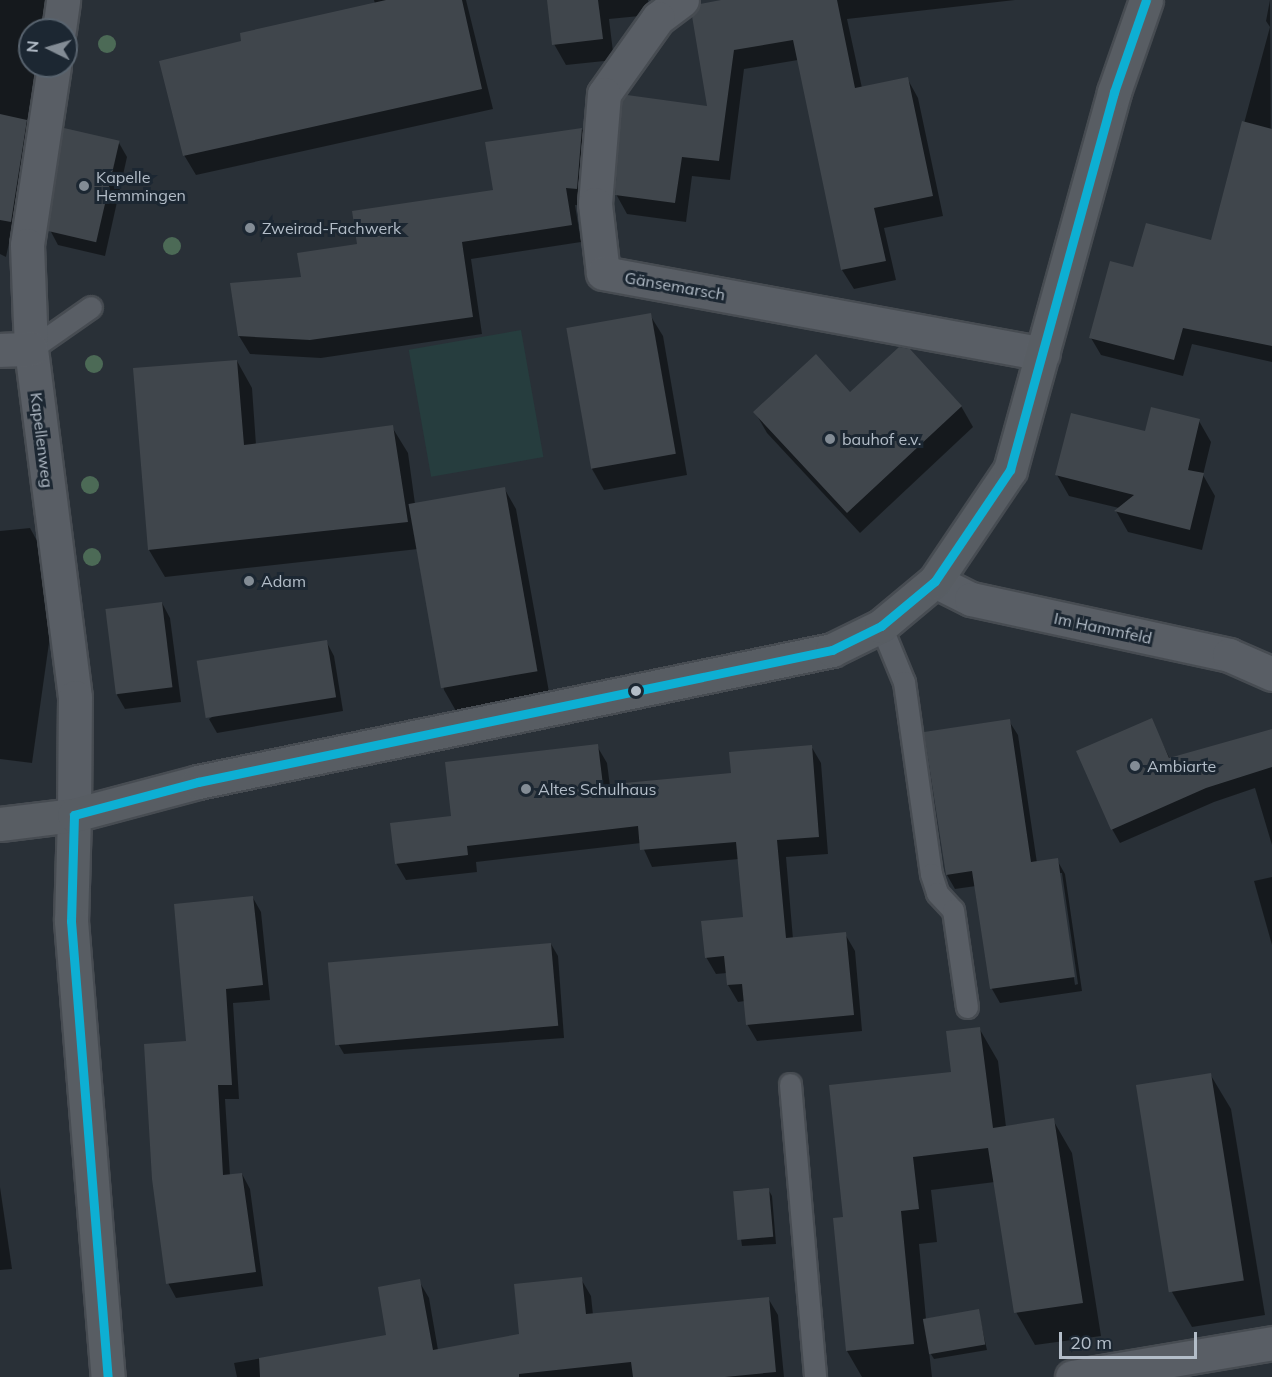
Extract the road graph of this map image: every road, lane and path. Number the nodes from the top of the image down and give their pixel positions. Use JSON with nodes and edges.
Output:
{"nodes":[{"id":1,"x":63,"y":0,"type":"edge"},
{"id":2,"x":682,"y":0,"type":"edge"},
{"id":3,"x":1146,"y":0,"type":"edge"},
{"id":4,"x":61,"y":18,"type":"edge"},
{"id":5,"x":52,"y":78,"type":"edge"},
{"id":6,"x":91,"y":307,"type":"dead end"},
{"id":7,"x":15,"y":349,"type":"edge"},
{"id":8,"x":1044,"y":354,"type":"junction"},
{"id":9,"x":935,"y":581,"type":"junction"},
{"id":10,"x":881,"y":626,"type":"junction"},
{"id":11,"x":1272,"y":674,"type":"edge"},
{"id":12,"x":74,"y":815,"type":"junction"},
{"id":13,"x":0,"y":824,"type":"edge"},
{"id":14,"x":967,"y":1007,"type":"dead end"},
{"id":15,"x":790,"y":1084,"type":"dead end"},
{"id":16,"x":1272,"y":1343,"type":"edge"},
{"id":17,"x":108,"y":1377,"type":"edge"},
{"id":18,"x":815,"y":1377,"type":"edge"},
{"id":19,"x":1072,"y":1377,"type":"edge"}],
"edges":[{"from":1,"to":4,"type":"street"},
{"from":2,"to":8,"type":"street","name":"Gänsemarsch"},
{"from":3,"to":8,"type":"main road"},
{"from":5,"to":7,"type":"street","name":"Kapellenweg"},
{"from":6,"to":7,"type":"lane"},
{"from":7,"to":12,"type":"street","name":"Kapellenweg"},
{"from":8,"to":9,"type":"main road"},
{"from":9,"to":10,"type":"main road"},
{"from":9,"to":11,"type":"street","name":"Im Hammfeld"},
{"from":10,"to":12,"type":"main road"},
{"from":10,"to":14,"type":"lane"},
{"from":12,"to":13,"type":"main road"},
{"from":12,"to":17,"type":"main road"},
{"from":15,"to":18,"type":"lane"},
{"from":16,"to":19,"type":"street"}]}
